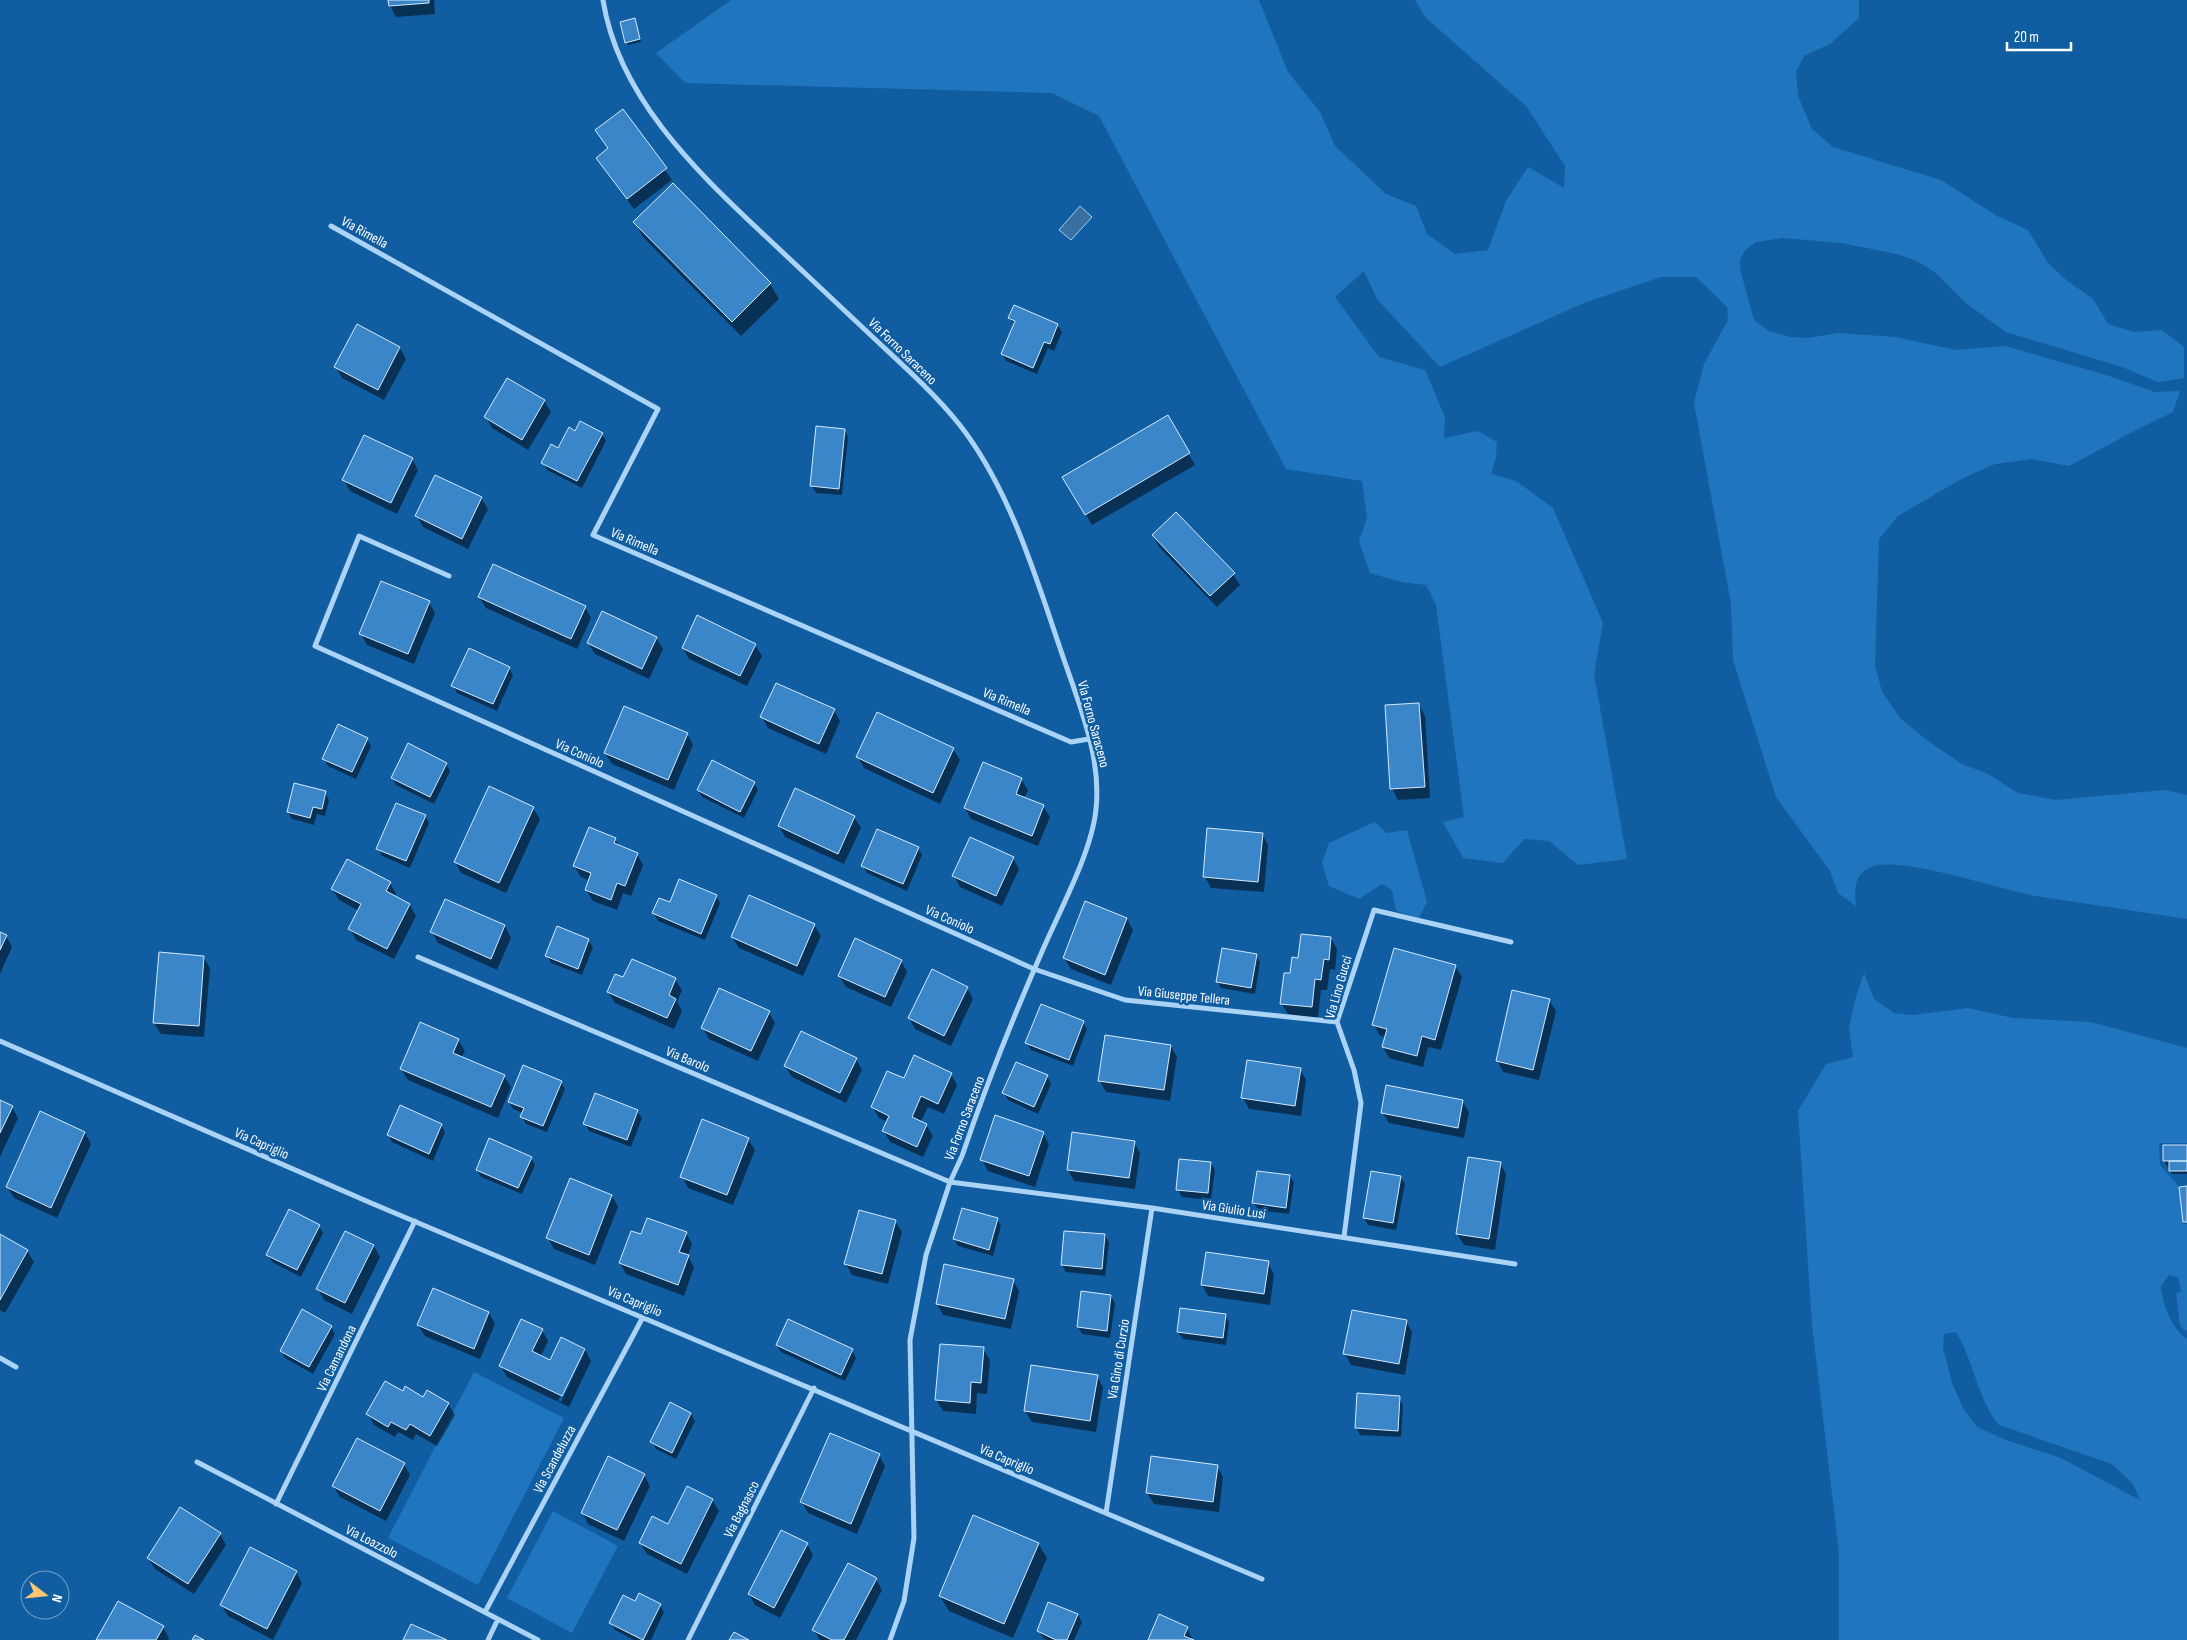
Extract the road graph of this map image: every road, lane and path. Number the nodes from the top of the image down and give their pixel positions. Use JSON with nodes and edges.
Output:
{"nodes":[{"id":1,"x":603,"y":0,"type":"edge"},
{"id":2,"x":331,"y":226,"type":"dead end"},
{"id":3,"x":449,"y":576,"type":"dead end"},
{"id":4,"x":1089,"y":739,"type":"junction"},
{"id":5,"x":1511,"y":942,"type":"dead end"},
{"id":6,"x":418,"y":957,"type":"dead end"},
{"id":7,"x":1034,"y":969,"type":"junction"},
{"id":8,"x":1337,"y":1022,"type":"junction"},
{"id":9,"x":0,"y":1041,"type":"edge"},
{"id":10,"x":950,"y":1182,"type":"junction"},
{"id":11,"x":1152,"y":1208,"type":"junction"},
{"id":12,"x":415,"y":1221,"type":"junction"},
{"id":13,"x":1344,"y":1237,"type":"junction"},
{"id":14,"x":1515,"y":1264,"type":"dead end"},
{"id":15,"x":643,"y":1316,"type":"junction"},
{"id":16,"x":0,"y":1358,"type":"edge"},
{"id":17,"x":16,"y":1367,"type":"dead end"},
{"id":18,"x":814,"y":1388,"type":"junction"},
{"id":19,"x":911,"y":1430,"type":"junction"},
{"id":20,"x":197,"y":1462,"type":"dead end"},
{"id":21,"x":276,"y":1504,"type":"junction"},
{"id":22,"x":1106,"y":1513,"type":"junction"},
{"id":23,"x":1262,"y":1579,"type":"dead end"},
{"id":24,"x":485,"y":1612,"type":"junction"},
{"id":25,"x":498,"y":1619,"type":"junction"},
{"id":26,"x":488,"y":1640,"type":"edge"},
{"id":27,"x":538,"y":1640,"type":"edge"},
{"id":28,"x":688,"y":1640,"type":"edge"},
{"id":29,"x":890,"y":1640,"type":"edge"}],
"edges":[{"from":1,"to":4,"type":"street","name":"Via Forno Saraceno"},
{"from":2,"to":4,"type":"street","name":"Via Rimella"},
{"from":3,"to":7,"type":"street","name":"Via Coniolo"},
{"from":4,"to":7,"type":"street","name":"Via Forno Saraceno"},
{"from":5,"to":8,"type":"street","name":"Via Lino Gucci"},
{"from":6,"to":10,"type":"street","name":"Via Barolo"},
{"from":7,"to":8,"type":"street","name":"Via Giuseppe Tellera"},
{"from":7,"to":10,"type":"street","name":"Via Forno Saraceno"},
{"from":8,"to":13,"type":"street","name":"Via Lino Gucci"},
{"from":9,"to":12,"type":"street","name":"Via Capriglio"},
{"from":10,"to":11,"type":"street","name":"Via Giulio Lusi"},
{"from":10,"to":19,"type":"street","name":"Via Forno Saraceno"},
{"from":11,"to":13,"type":"street","name":"Via Giulio Lusi"},
{"from":11,"to":22,"type":"street","name":"Via Gino di Curzio"},
{"from":12,"to":15,"type":"street","name":"Via Capriglio"},
{"from":12,"to":21,"type":"street","name":"Via Camandona"},
{"from":13,"to":14,"type":"street","name":"Via Giulio Lusi"},
{"from":15,"to":18,"type":"street","name":"Via Capriglio"},
{"from":15,"to":24,"type":"street","name":"Via Scandeluzza"},
{"from":16,"to":17,"type":"street"},
{"from":18,"to":19,"type":"street","name":"Via Capriglio"},
{"from":18,"to":28,"type":"street","name":"Via Bagnasco"},
{"from":19,"to":22,"type":"street","name":"Via Capriglio"},
{"from":19,"to":29,"type":"street","name":"Via Forno Saraceno"},
{"from":20,"to":21,"type":"street","name":"Via Loazzolo"},
{"from":21,"to":24,"type":"street","name":"Via Loazzolo"},
{"from":22,"to":23,"type":"street","name":"Via Capriglio"},
{"from":24,"to":25,"type":"street","name":"Via Loazzolo"},
{"from":25,"to":26,"type":"street"},
{"from":25,"to":27,"type":"street","name":"Via Loazzolo"}]}
